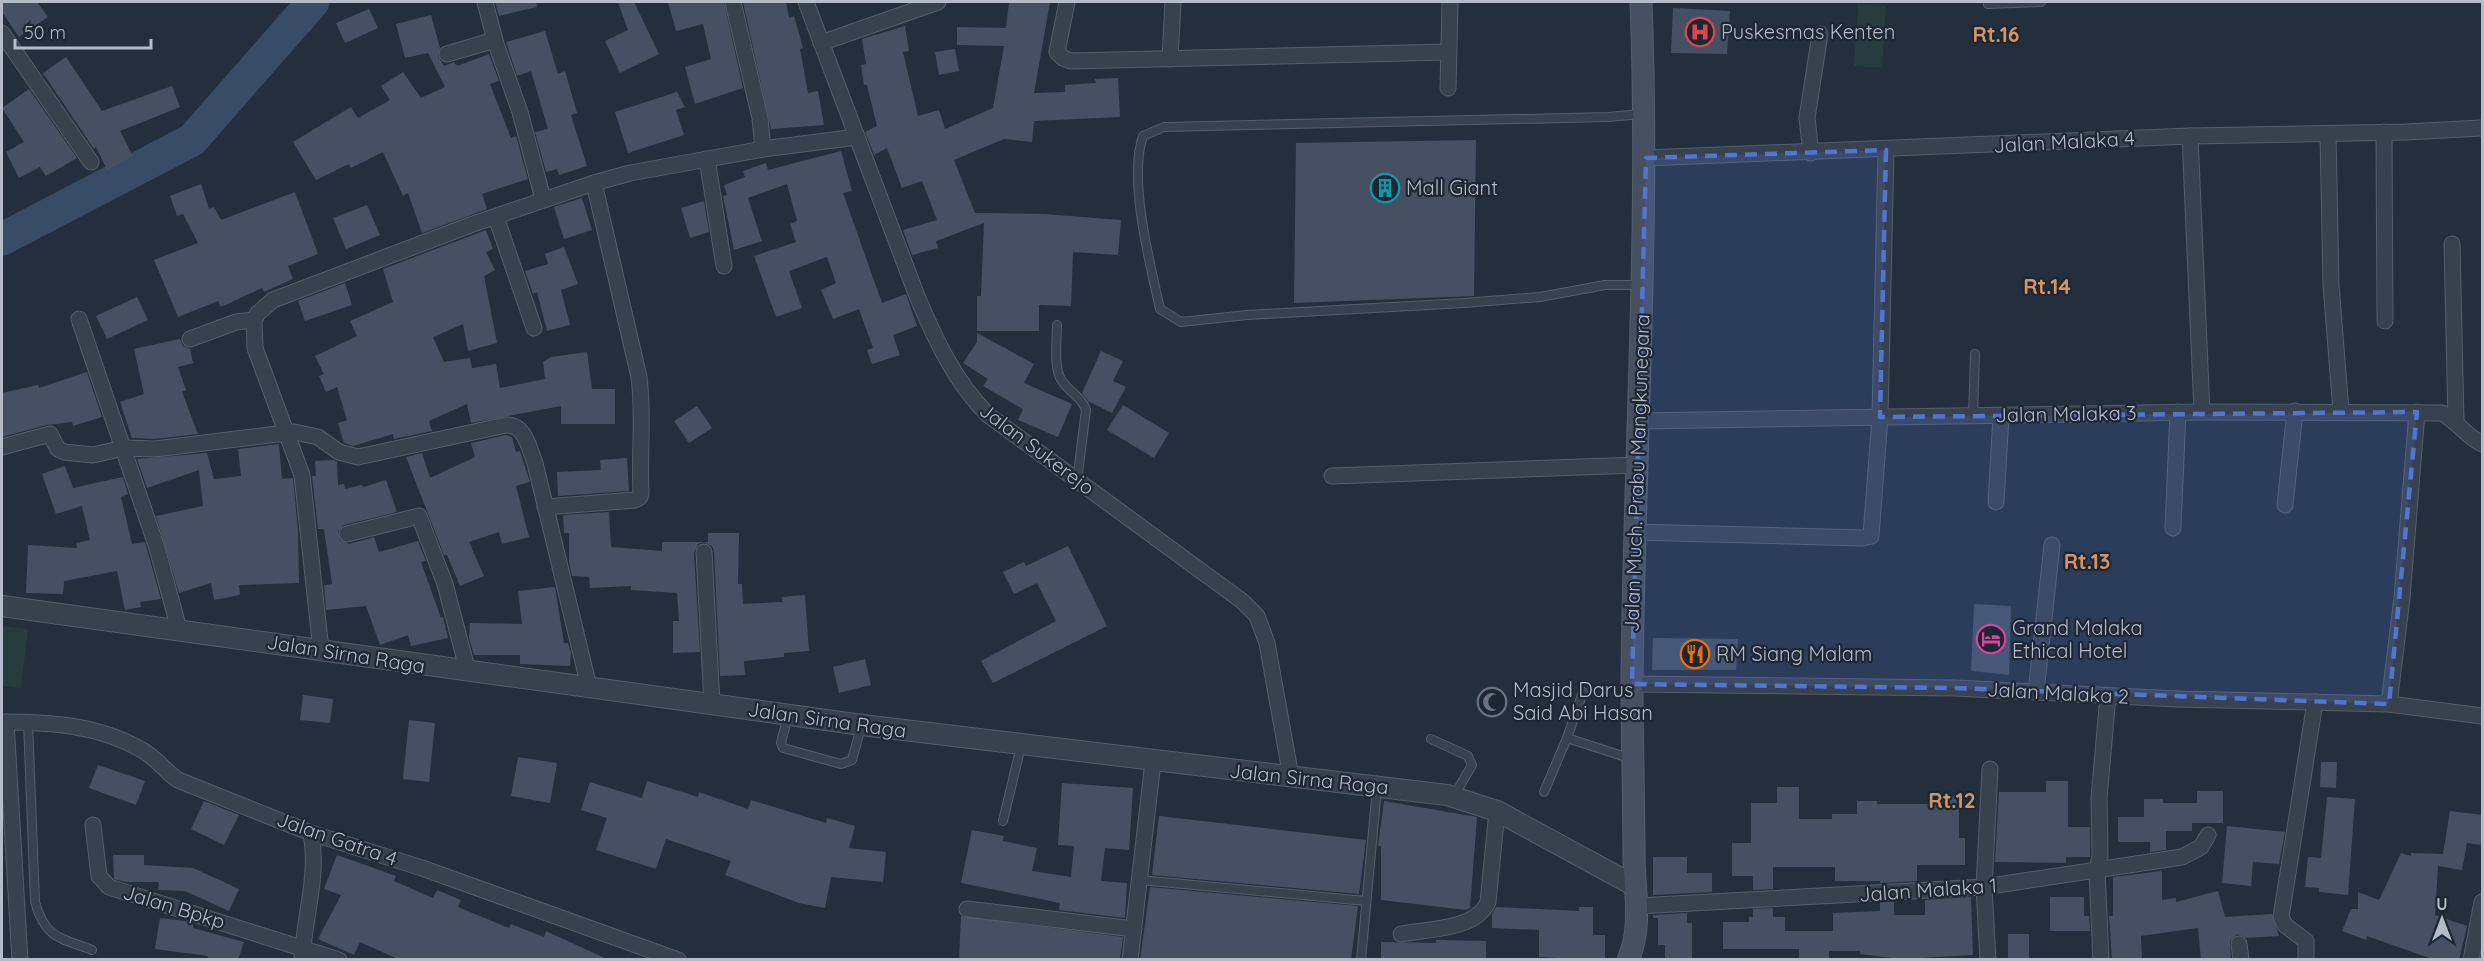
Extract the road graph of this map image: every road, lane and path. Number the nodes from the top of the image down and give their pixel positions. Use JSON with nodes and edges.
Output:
{"nodes":[{"id":1,"x":485,"y":2,"type":"edge"},
{"id":2,"x":733,"y":2,"type":"edge"},
{"id":3,"x":806,"y":2,"type":"edge"},
{"id":4,"x":938,"y":2,"type":"edge"},
{"id":5,"x":1067,"y":2,"type":"edge"},
{"id":6,"x":1173,"y":2,"type":"edge"},
{"id":7,"x":1449,"y":2,"type":"edge"},
{"id":8,"x":1641,"y":2,"type":"edge"},
{"id":9,"x":2041,"y":2,"type":"edge"},
{"id":10,"x":1988,"y":4,"type":"dead end"},
{"id":11,"x":2,"y":33,"type":"edge"},
{"id":12,"x":1820,"y":34,"type":"dead end"},
{"id":13,"x":821,"y":43,"type":"junction"},
{"id":14,"x":496,"y":44,"type":"junction"},
{"id":15,"x":1447,"y":52,"type":"junction"},
{"id":16,"x":447,"y":54,"type":"dead end"},
{"id":17,"x":1170,"y":59,"type":"junction"},
{"id":18,"x":1448,"y":88,"type":"dead end"},
{"id":19,"x":1646,"y":113,"type":"junction"},
{"id":20,"x":2482,"y":128,"type":"edge"},
{"id":21,"x":2384,"y":132,"type":"junction"},
{"id":22,"x":2328,"y":134,"type":"junction"},
{"id":23,"x":2190,"y":136,"type":"junction"},
{"id":24,"x":857,"y":137,"type":"junction"},
{"id":25,"x":763,"y":149,"type":"junction"},
{"id":26,"x":1886,"y":150,"type":"junction"},
{"id":27,"x":1811,"y":153,"type":"junction"},
{"id":28,"x":1646,"y":158,"type":"junction"},
{"id":29,"x":706,"y":159,"type":"junction"},
{"id":30,"x":91,"y":162,"type":"dead end"},
{"id":31,"x":594,"y":183,"type":"junction"},
{"id":32,"x":543,"y":199,"type":"junction"},
{"id":33,"x":496,"y":217,"type":"junction"},
{"id":34,"x":2452,"y":244,"type":"dead end"},
{"id":35,"x":724,"y":266,"type":"dead end"},
{"id":36,"x":1642,"y":285,"type":"junction"},
{"id":37,"x":80,"y":319,"type":"dead end"},
{"id":38,"x":254,"y":320,"type":"junction"},
{"id":39,"x":2385,"y":321,"type":"dead end"},
{"id":40,"x":1057,"y":325,"type":"dead end"},
{"id":41,"x":534,"y":328,"type":"dead end"},
{"id":42,"x":190,"y":339,"type":"dead end"},
{"id":43,"x":1975,"y":354,"type":"dead end"},
{"id":44,"x":2295,"y":411,"type":"junction"},
{"id":45,"x":2341,"y":411,"type":"junction"},
{"id":46,"x":2178,"y":412,"type":"junction"},
{"id":47,"x":2202,"y":412,"type":"junction"},
{"id":48,"x":2417,"y":412,"type":"junction"},
{"id":49,"x":1973,"y":416,"type":"junction"},
{"id":50,"x":2001,"y":416,"type":"junction"},
{"id":51,"x":1880,"y":417,"type":"junction"},
{"id":52,"x":1638,"y":421,"type":"junction"},
{"id":53,"x":2456,"y":421,"type":"junction"},
{"id":54,"x":288,"y":432,"type":"junction"},
{"id":55,"x":2482,"y":444,"type":"edge"},
{"id":56,"x":2,"y":447,"type":"edge"},
{"id":57,"x":124,"y":448,"type":"junction"},
{"id":58,"x":1638,"y":465,"type":"junction"},
{"id":59,"x":1332,"y":476,"type":"dead end"},
{"id":60,"x":1077,"y":481,"type":"junction"},
{"id":61,"x":1996,"y":502,"type":"dead end"},
{"id":62,"x":2285,"y":505,"type":"dead end"},
{"id":63,"x":545,"y":507,"type":"junction"},
{"id":64,"x":2174,"y":528,"type":"dead end"},
{"id":65,"x":1634,"y":532,"type":"junction"},
{"id":66,"x":347,"y":534,"type":"dead end"},
{"id":67,"x":2052,"y":545,"type":"dead end"},
{"id":68,"x":704,"y":552,"type":"dead end"},
{"id":69,"x":2,"y":606,"type":"edge"},
{"id":70,"x":179,"y":629,"type":"junction"},
{"id":71,"x":321,"y":650,"type":"junction"},
{"id":72,"x":468,"y":672,"type":"junction"},
{"id":73,"x":1632,"y":684,"type":"junction"},
{"id":74,"x":589,"y":687,"type":"junction"},
{"id":75,"x":1582,"y":692,"type":"dead end"},
{"id":76,"x":2036,"y":692,"type":"junction"},
{"id":77,"x":2108,"y":696,"type":"junction"},
{"id":78,"x":2315,"y":702,"type":"junction"},
{"id":79,"x":712,"y":704,"type":"junction"},
{"id":80,"x":2389,"y":705,"type":"junction"},
{"id":81,"x":788,"y":715,"type":"junction"},
{"id":82,"x":2482,"y":716,"type":"edge"},
{"id":83,"x":4,"y":722,"type":"edge"},
{"id":84,"x":28,"y":722,"type":"junction"},
{"id":85,"x":862,"y":725,"type":"junction"},
{"id":86,"x":1567,"y":738,"type":"junction"},
{"id":87,"x":1431,"y":739,"type":"dead end"},
{"id":88,"x":1021,"y":746,"type":"junction"},
{"id":89,"x":1633,"y":759,"type":"junction"},
{"id":90,"x":1153,"y":762,"type":"junction"},
{"id":91,"x":1990,"y":769,"type":"dead end"},
{"id":92,"x":1291,"y":777,"type":"junction"},
{"id":93,"x":1377,"y":786,"type":"junction"},
{"id":94,"x":1544,"y":792,"type":"dead end"},
{"id":95,"x":1453,"y":797,"type":"junction"},
{"id":96,"x":1497,"y":811,"type":"junction"},
{"id":97,"x":1003,"y":820,"type":"dead end"},
{"id":98,"x":93,"y":825,"type":"dead end"},
{"id":99,"x":311,"y":833,"type":"junction"},
{"id":100,"x":2208,"y":835,"type":"dead end"},
{"id":101,"x":2097,"y":871,"type":"junction"},
{"id":102,"x":1140,"y":880,"type":"junction"},
{"id":103,"x":8,"y":883,"type":"edge"},
{"id":104,"x":1984,"y":887,"type":"junction"},
{"id":105,"x":1636,"y":896,"type":"junction"},
{"id":106,"x":1366,"y":901,"type":"junction"},
{"id":107,"x":2482,"y":902,"type":"edge"},
{"id":108,"x":967,"y":909,"type":"dead end"},
{"id":109,"x":1134,"y":929,"type":"junction"},
{"id":110,"x":1401,"y":934,"type":"dead end"},
{"id":111,"x":2239,"y":944,"type":"dead end"},
{"id":112,"x":92,"y":951,"type":"dead end"},
{"id":113,"x":302,"y":953,"type":"edge"},
{"id":114,"x":1635,"y":954,"type":"edge"},
{"id":115,"x":677,"y":959,"type":"edge"},
{"id":116,"x":20,"y":960,"type":"edge"},
{"id":117,"x":339,"y":960,"type":"edge"},
{"id":118,"x":1130,"y":960,"type":"edge"},
{"id":119,"x":1361,"y":960,"type":"edge"},
{"id":120,"x":1988,"y":960,"type":"edge"},
{"id":121,"x":2101,"y":960,"type":"edge"},
{"id":122,"x":2241,"y":960,"type":"edge"},
{"id":123,"x":2306,"y":960,"type":"edge"},
{"id":124,"x":2471,"y":960,"type":"edge"}],
"edges":[{"from":1,"to":14,"type":"street"},
{"from":2,"to":25,"type":"street"},
{"from":3,"to":13,"type":"street","name":"Jalan Sukerejo"},
{"from":4,"to":13,"type":"street"},
{"from":5,"to":17,"type":"street"},
{"from":6,"to":17,"type":"street"},
{"from":7,"to":15,"type":"street"},
{"from":8,"to":19,"type":"main road","name":"Jalan Much. Prabu Mangkunegara"},
{"from":9,"to":10,"type":"lane"},
{"from":11,"to":30,"type":"street"},
{"from":12,"to":27,"type":"street"},
{"from":13,"to":24,"type":"street","name":"Jalan Sukerejo"},
{"from":14,"to":16,"type":"street"},
{"from":14,"to":32,"type":"street"},
{"from":15,"to":17,"type":"street"},
{"from":15,"to":18,"type":"street"},
{"from":19,"to":28,"type":"main road","name":"Jalan Much. Prabu Mangkunegara"},
{"from":19,"to":36,"type":"lane"},
{"from":20,"to":21,"type":"street","name":"Jalan Malaka 4"},
{"from":21,"to":22,"type":"street","name":"Jalan Malaka 4"},
{"from":21,"to":39,"type":"street"},
{"from":22,"to":23,"type":"street","name":"Jalan Malaka 4"},
{"from":22,"to":45,"type":"street"},
{"from":23,"to":26,"type":"street","name":"Jalan Malaka 4"},
{"from":23,"to":47,"type":"street"},
{"from":24,"to":25,"type":"street"},
{"from":24,"to":60,"type":"street","name":"Jalan Sukerejo"},
{"from":25,"to":29,"type":"street"},
{"from":26,"to":27,"type":"street","name":"Jalan Malaka 4"},
{"from":26,"to":51,"type":"street"},
{"from":27,"to":28,"type":"street","name":"Jalan Malaka 4"},
{"from":28,"to":36,"type":"main road","name":"Jalan Much. Prabu Mangkunegara"},
{"from":29,"to":31,"type":"street"},
{"from":29,"to":35,"type":"street"},
{"from":31,"to":32,"type":"street"},
{"from":31,"to":63,"type":"street"},
{"from":32,"to":33,"type":"street"},
{"from":33,"to":38,"type":"street"},
{"from":33,"to":41,"type":"street"},
{"from":34,"to":53,"type":"street"},
{"from":36,"to":52,"type":"main road","name":"Jalan Much. Prabu Mangkunegara"},
{"from":37,"to":57,"type":"street"},
{"from":38,"to":42,"type":"street"},
{"from":38,"to":54,"type":"street"},
{"from":40,"to":60,"type":"lane"},
{"from":43,"to":49,"type":"lane"},
{"from":44,"to":45,"type":"street","name":"Jalan Malaka 3"},
{"from":44,"to":47,"type":"street","name":"Jalan Malaka 3"},
{"from":44,"to":62,"type":"street"},
{"from":45,"to":48,"type":"street","name":"Jalan Malaka 3"},
{"from":46,"to":47,"type":"street","name":"Jalan Malaka 3"},
{"from":46,"to":50,"type":"street","name":"Jalan Malaka 3"},
{"from":46,"to":64,"type":"street"},
{"from":48,"to":53,"type":"street","name":"Jalan Malaka 3"},
{"from":48,"to":80,"type":"street"},
{"from":49,"to":50,"type":"street","name":"Jalan Malaka 3"},
{"from":49,"to":51,"type":"street","name":"Jalan Malaka 3"},
{"from":50,"to":61,"type":"street"},
{"from":51,"to":52,"type":"street","name":"Jalan Malaka 3"},
{"from":51,"to":65,"type":"street"},
{"from":52,"to":58,"type":"main road","name":"Jalan Much. Prabu Mangkunegara"},
{"from":53,"to":55,"type":"street","name":"Jalan Malaka 3"},
{"from":54,"to":57,"type":"street"},
{"from":54,"to":63,"type":"street"},
{"from":54,"to":71,"type":"street"},
{"from":56,"to":57,"type":"street"},
{"from":57,"to":70,"type":"street"},
{"from":58,"to":59,"type":"street"},
{"from":58,"to":65,"type":"main road","name":"Jalan Much. Prabu Mangkunegara"},
{"from":60,"to":92,"type":"street","name":"Jalan Sukerejo"},
{"from":63,"to":74,"type":"street"},
{"from":65,"to":73,"type":"main road","name":"Jalan Much. Prabu Mangkunegara"},
{"from":66,"to":72,"type":"street"},
{"from":67,"to":76,"type":"street"},
{"from":68,"to":79,"type":"street"},
{"from":69,"to":70,"type":"street","name":"Jalan Sirna Raga"},
{"from":70,"to":71,"type":"street","name":"Jalan Sirna Raga"},
{"from":71,"to":72,"type":"street","name":"Jalan Sirna Raga"},
{"from":72,"to":74,"type":"street","name":"Jalan Sirna Raga"},
{"from":73,"to":76,"type":"street","name":"Jalan Malaka 2"},
{"from":73,"to":89,"type":"main road","name":"Jalan Much. Prabu Mangkunegara"},
{"from":74,"to":79,"type":"street","name":"Jalan Sirna Raga"},
{"from":75,"to":86,"type":"lane"},
{"from":76,"to":77,"type":"street","name":"Jalan Malaka 2"},
{"from":77,"to":78,"type":"street","name":"Jalan Malaka 2"},
{"from":77,"to":101,"type":"street"},
{"from":78,"to":80,"type":"street","name":"Jalan Malaka 2"},
{"from":78,"to":123,"type":"street"},
{"from":79,"to":81,"type":"street","name":"Jalan Sirna Raga"},
{"from":80,"to":82,"type":"street","name":"Jalan Malaka 2"},
{"from":81,"to":85,"type":"street","name":"Jalan Sirna Raga"},
{"from":81,"to":85,"type":"lane"},
{"from":83,"to":84,"type":"street","name":"Jalan Gatra 4"},
{"from":83,"to":103,"type":"street"},
{"from":84,"to":99,"type":"street","name":"Jalan Gatra 4"},
{"from":84,"to":112,"type":"lane"},
{"from":85,"to":88,"type":"street","name":"Jalan Sirna Raga"},
{"from":86,"to":89,"type":"lane"},
{"from":86,"to":94,"type":"lane"},
{"from":87,"to":95,"type":"lane"},
{"from":88,"to":90,"type":"street","name":"Jalan Sirna Raga"},
{"from":88,"to":97,"type":"lane"},
{"from":89,"to":105,"type":"main road","name":"Jalan Much. Prabu Mangkunegara"},
{"from":90,"to":92,"type":"street","name":"Jalan Sirna Raga"},
{"from":90,"to":102,"type":"street"},
{"from":91,"to":104,"type":"street"},
{"from":92,"to":93,"type":"street","name":"Jalan Sirna Raga"},
{"from":93,"to":95,"type":"street","name":"Jalan Sirna Raga"},
{"from":93,"to":106,"type":"lane"},
{"from":95,"to":96,"type":"street","name":"Jalan Sirna Raga"},
{"from":96,"to":105,"type":"street","name":"Jalan Sirna Raga"},
{"from":96,"to":110,"type":"street"},
{"from":98,"to":113,"type":"street","name":"Jalan Bpkp"},
{"from":99,"to":113,"type":"street"},
{"from":99,"to":115,"type":"street","name":"Jalan Gatra 4"},
{"from":100,"to":101,"type":"street","name":"Jalan Malaka 1"},
{"from":101,"to":104,"type":"street","name":"Jalan Malaka 1"},
{"from":101,"to":121,"type":"street"},
{"from":102,"to":106,"type":"lane"},
{"from":102,"to":109,"type":"street"},
{"from":103,"to":116,"type":"street"},
{"from":104,"to":105,"type":"street","name":"Jalan Malaka 1"},
{"from":104,"to":120,"type":"street"},
{"from":105,"to":114,"type":"main road","name":"Jalan Much. Prabu Mangkunegara"},
{"from":106,"to":119,"type":"lane"},
{"from":107,"to":124,"type":"street"},
{"from":108,"to":109,"type":"street"},
{"from":109,"to":118,"type":"street"},
{"from":111,"to":122,"type":"street"},
{"from":113,"to":117,"type":"street","name":"Jalan Bpkp"}]}
